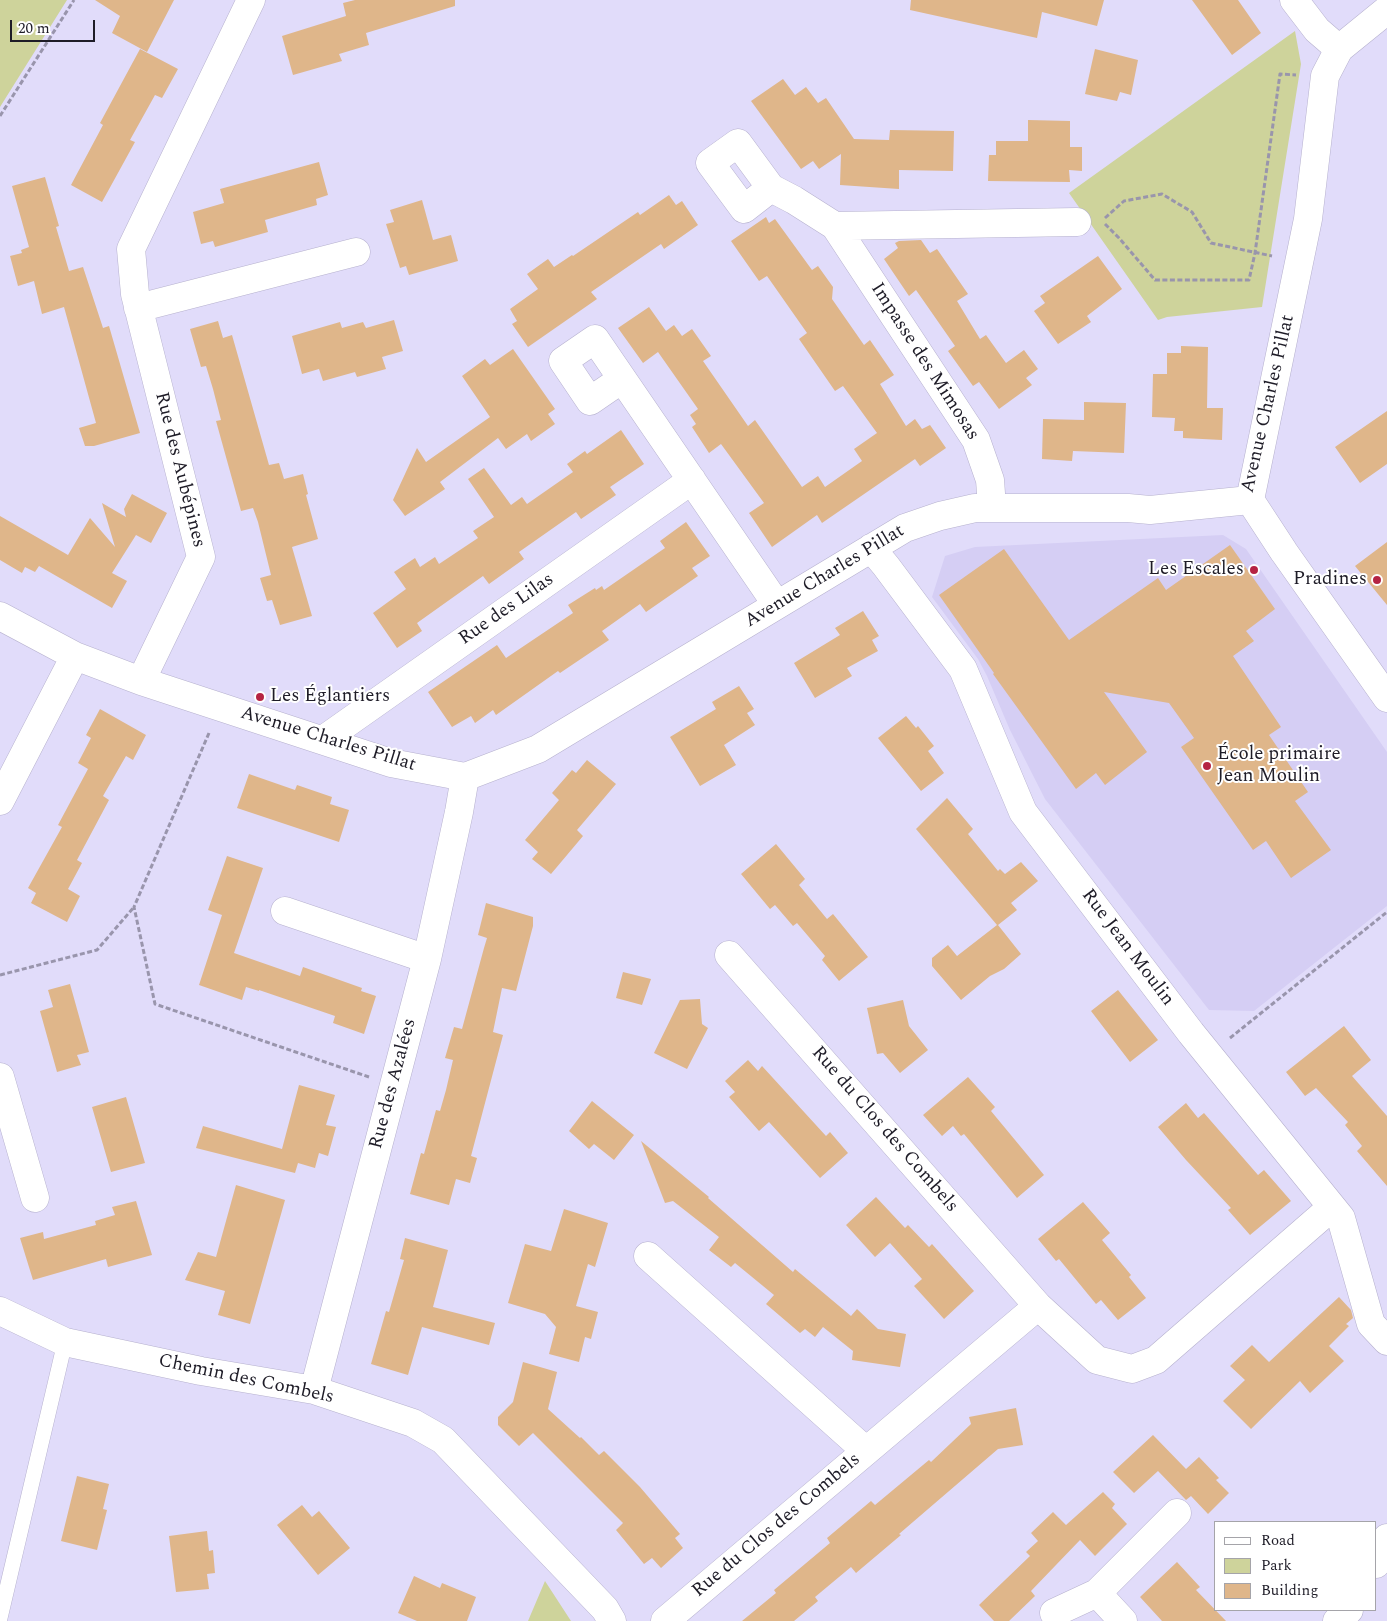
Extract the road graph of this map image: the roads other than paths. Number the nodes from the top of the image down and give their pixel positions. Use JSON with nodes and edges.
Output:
{"nodes":[{"id":1,"x":251,"y":0,"type":"edge"},
{"id":2,"x":1294,"y":0,"type":"edge"},
{"id":3,"x":1387,"y":10,"type":"edge"},
{"id":4,"x":1339,"y":50,"type":"junction"},
{"id":5,"x":771,"y":188,"type":"dead end"},
{"id":6,"x":1077,"y":222,"type":"dead end"},
{"id":7,"x":835,"y":226,"type":"junction"},
{"id":8,"x":356,"y":252,"type":"dead end"},
{"id":9,"x":138,"y":308,"type":"junction"},
{"id":10,"x":622,"y":379,"type":"dead end"},
{"id":11,"x":692,"y":480,"type":"junction"},
{"id":12,"x":1250,"y":500,"type":"junction"},
{"id":13,"x":992,"y":507,"type":"junction"},
{"id":14,"x":871,"y":548,"type":"junction"},
{"id":15,"x":777,"y":605,"type":"junction"},
{"id":16,"x":0,"y":616,"type":"edge"},
{"id":17,"x":75,"y":656,"type":"junction"},
{"id":18,"x":141,"y":681,"type":"junction"},
{"id":19,"x":1387,"y":698,"type":"edge"},
{"id":20,"x":323,"y":740,"type":"junction"},
{"id":21,"x":465,"y":777,"type":"junction"},
{"id":22,"x":0,"y":801,"type":"edge"},
{"id":23,"x":286,"y":911,"type":"dead end"},
{"id":24,"x":729,"y":955,"type":"dead end"},
{"id":25,"x":428,"y":959,"type":"junction"},
{"id":26,"x":0,"y":1077,"type":"edge"},
{"id":27,"x":35,"y":1198,"type":"dead end"},
{"id":28,"x":1332,"y":1207,"type":"junction"},
{"id":29,"x":648,"y":1256,"type":"dead end"},
{"id":30,"x":1038,"y":1306,"type":"junction"},
{"id":31,"x":0,"y":1311,"type":"edge"},
{"id":32,"x":1387,"y":1341,"type":"edge"},
{"id":33,"x":64,"y":1342,"type":"junction"},
{"id":34,"x":314,"y":1390,"type":"junction"},
{"id":35,"x":866,"y":1451,"type":"junction"},
{"id":36,"x":1176,"y":1512,"type":"dead end"},
{"id":37,"x":1387,"y":1538,"type":"edge"},
{"id":38,"x":1377,"y":1562,"type":"edge"},
{"id":39,"x":1097,"y":1593,"type":"junction"},
{"id":40,"x":1348,"y":1611,"type":"edge"},
{"id":41,"x":1054,"y":1614,"type":"dead end"},
{"id":42,"x":0,"y":1618,"type":"edge"},
{"id":43,"x":612,"y":1621,"type":"edge"},
{"id":44,"x":665,"y":1621,"type":"edge"},
{"id":45,"x":1123,"y":1621,"type":"edge"},
{"id":46,"x":1337,"y":1621,"type":"edge"}],
"edges":[{"from":1,"to":9,"type":"street","name":"Rue des Aubépines"},
{"from":2,"to":4,"type":"street"},
{"from":3,"to":4,"type":"street","name":"Avenue Charles Pillat"},
{"from":4,"to":12,"type":"street","name":"Avenue Charles Pillat"},
{"from":5,"to":7,"type":"street","name":"Impasse des Mimosas"},
{"from":6,"to":7,"type":"street"},
{"from":7,"to":13,"type":"street","name":"Impasse des Mimosas"},
{"from":8,"to":9,"type":"street"},
{"from":9,"to":18,"type":"street","name":"Rue des Aubépines"},
{"from":10,"to":11,"type":"street"},
{"from":11,"to":15,"type":"street"},
{"from":11,"to":20,"type":"street","name":"Rue des Lilas"},
{"from":12,"to":13,"type":"street","name":"Avenue Charles Pillat"},
{"from":12,"to":19,"type":"street"},
{"from":13,"to":14,"type":"street","name":"Avenue Charles Pillat"},
{"from":14,"to":15,"type":"street","name":"Avenue Charles Pillat"},
{"from":14,"to":28,"type":"street","name":"Rue Jean Moulin"},
{"from":15,"to":21,"type":"street","name":"Avenue Charles Pillat"},
{"from":16,"to":17,"type":"street","name":"Avenue Charles Pillat"},
{"from":17,"to":18,"type":"street","name":"Avenue Charles Pillat"},
{"from":17,"to":22,"type":"street"},
{"from":18,"to":20,"type":"street","name":"Avenue Charles Pillat"},
{"from":20,"to":21,"type":"street","name":"Avenue Charles Pillat"},
{"from":21,"to":25,"type":"street","name":"Rue des Azalées"},
{"from":23,"to":25,"type":"street"},
{"from":24,"to":30,"type":"street","name":"Rue du Clos des Combels"},
{"from":25,"to":34,"type":"street","name":"Rue des Azalées"},
{"from":26,"to":27,"type":"street"},
{"from":28,"to":30,"type":"street","name":"Rue du Clos des Combels"},
{"from":28,"to":32,"type":"street","name":"Rue Jean Moulin"},
{"from":29,"to":35,"type":"street","name":"Rue du Clos des Combels"},
{"from":30,"to":35,"type":"street","name":"Rue du Clos des Combels"},
{"from":31,"to":33,"type":"street","name":"Chemin des Combels"},
{"from":33,"to":34,"type":"street","name":"Chemin des Combels"},
{"from":33,"to":42,"type":"lane"},
{"from":34,"to":43,"type":"street","name":"Chemin des Combels"},
{"from":35,"to":44,"type":"street","name":"Rue du Clos des Combels"},
{"from":36,"to":39,"type":"street"},
{"from":37,"to":38,"type":"street"},
{"from":39,"to":41,"type":"street"},
{"from":39,"to":45,"type":"street"},
{"from":40,"to":46,"type":"street"}]}
